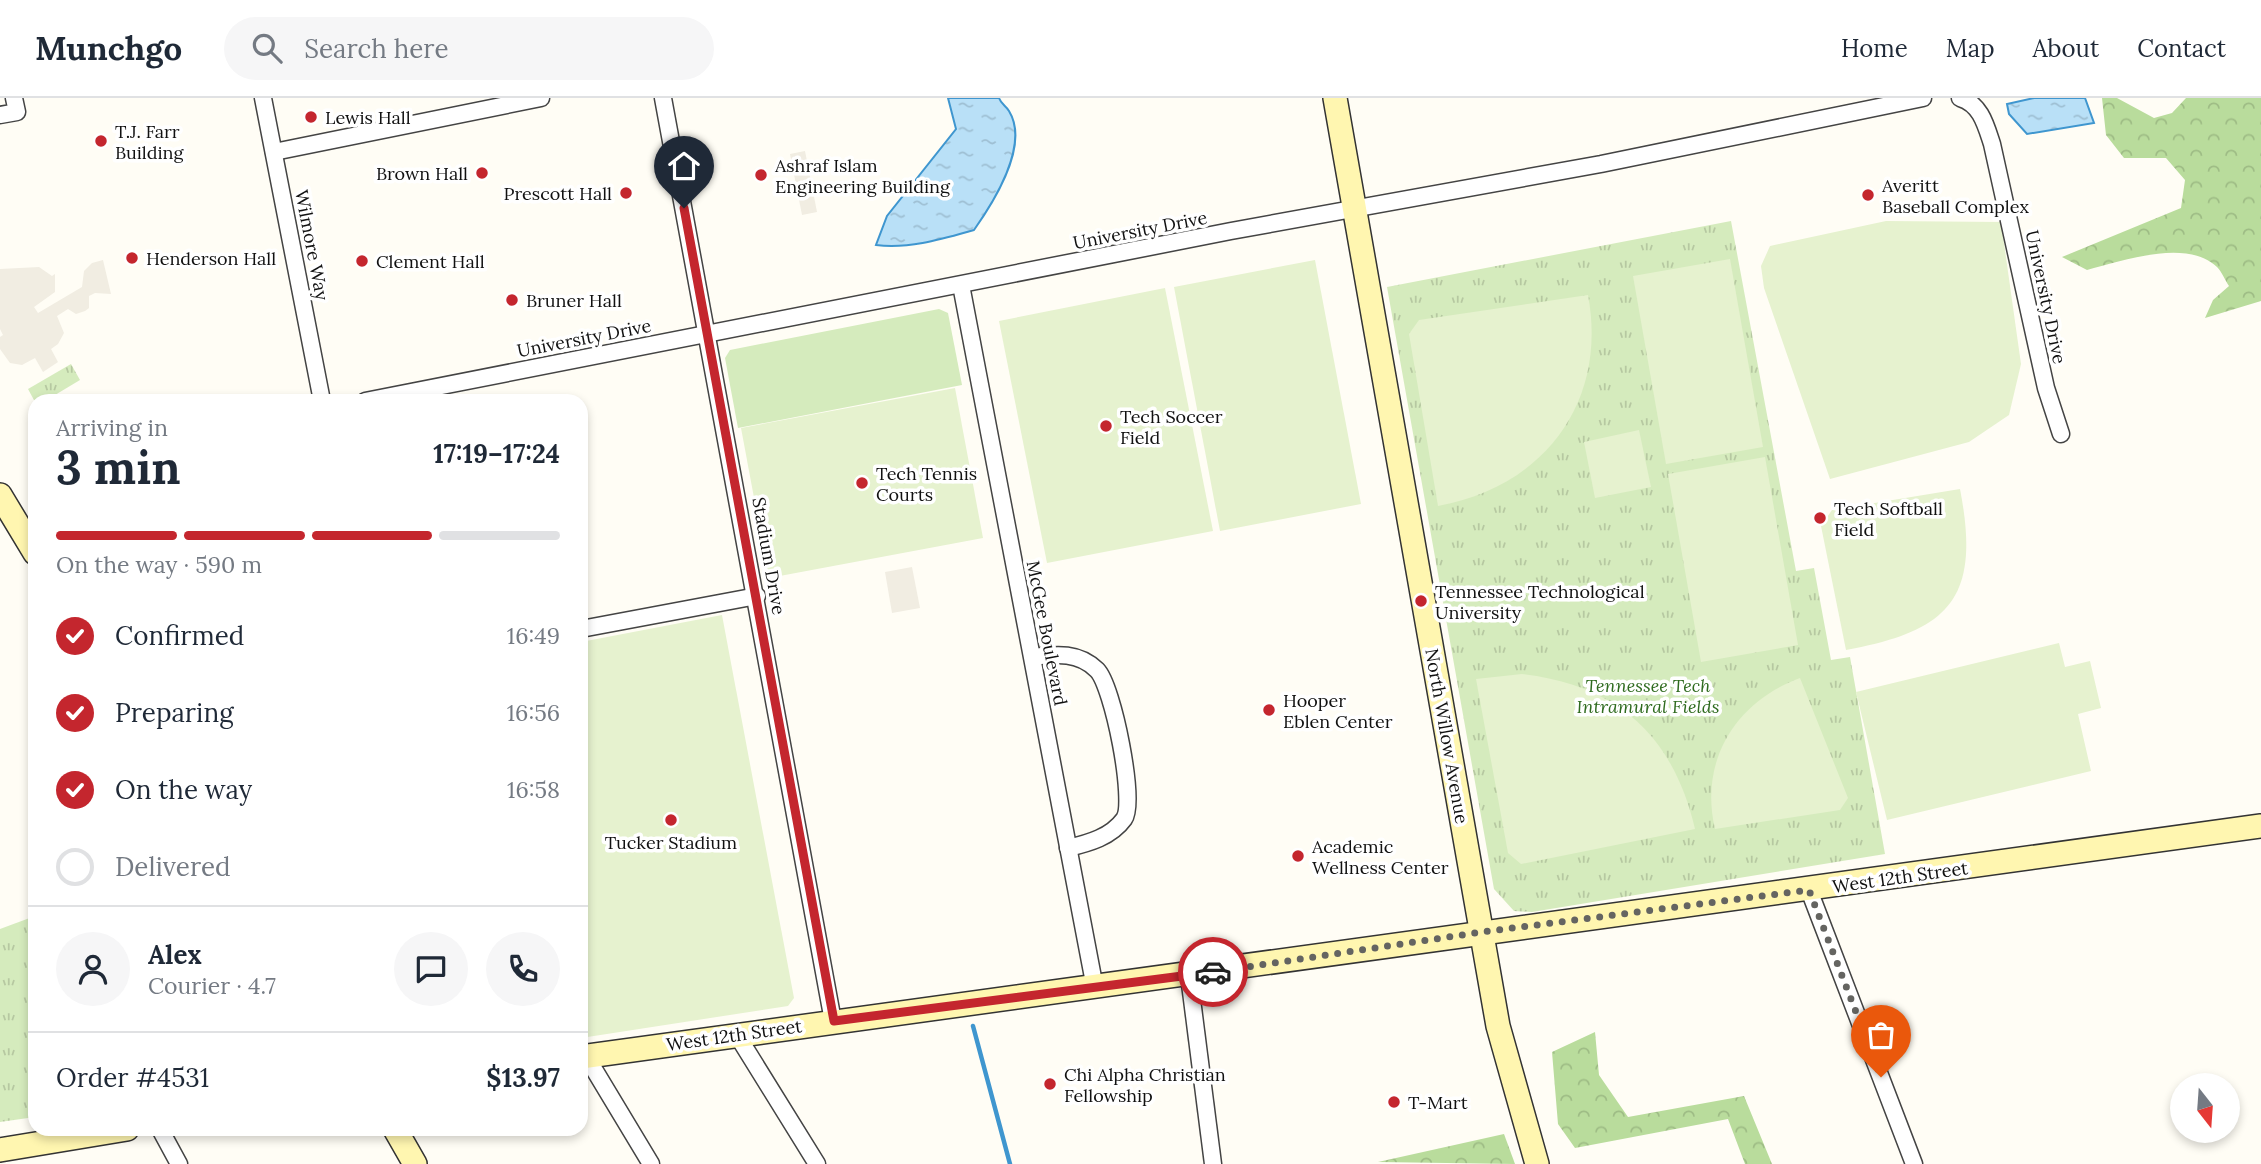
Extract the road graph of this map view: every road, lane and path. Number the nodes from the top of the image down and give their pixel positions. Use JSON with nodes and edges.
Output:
{"nodes":[{"id":1,"x":14,"y":98,"type":"edge"},
{"id":2,"x":263,"y":98,"type":"edge"},
{"id":3,"x":541,"y":98,"type":"edge"},
{"id":4,"x":663,"y":98,"type":"edge"},
{"id":5,"x":1335,"y":98,"type":"edge"},
{"id":6,"x":1923,"y":98,"type":"edge"},
{"id":7,"x":1960,"y":98,"type":"edge"},
{"id":8,"x":0,"y":115,"type":"edge"},
{"id":9,"x":274,"y":152,"type":"junction"},
{"id":10,"x":1354,"y":209,"type":"junction"},
{"id":11,"x":961,"y":285,"type":"junction"},
{"id":12,"x":708,"y":334,"type":"junction"},
{"id":13,"x":321,"y":394,"type":"edge"},
{"id":14,"x":401,"y":394,"type":"edge"},
{"id":15,"x":2061,"y":434,"type":"dead end"},
{"id":16,"x":0,"y":495,"type":"edge"},
{"id":17,"x":28,"y":541,"type":"edge"},
{"id":18,"x":757,"y":596,"type":"junction"},
{"id":19,"x":588,"y":628,"type":"edge"},
{"id":20,"x":1032,"y":657,"type":"junction"},
{"id":21,"x":2261,"y":827,"type":"edge"},
{"id":22,"x":1068,"y":848,"type":"junction"},
{"id":23,"x":1809,"y":890,"type":"junction"},
{"id":24,"x":1482,"y":932,"type":"junction"},
{"id":25,"x":1189,"y":976,"type":"junction"},
{"id":26,"x":1095,"y":988,"type":"junction"},
{"id":27,"x":834,"y":1021,"type":"junction"},
{"id":28,"x":737,"y":1035,"type":"junction"},
{"id":29,"x":588,"y":1055,"type":"edge"},
{"id":30,"x":588,"y":1062,"type":"edge"},
{"id":31,"x":85,"y":1136,"type":"edge"},
{"id":32,"x":164,"y":1136,"type":"edge"},
{"id":33,"x":398,"y":1136,"type":"edge"},
{"id":34,"x":0,"y":1150,"type":"edge"},
{"id":35,"x":179,"y":1164,"type":"edge"},
{"id":36,"x":415,"y":1164,"type":"edge"},
{"id":37,"x":651,"y":1164,"type":"edge"},
{"id":38,"x":817,"y":1164,"type":"edge"},
{"id":39,"x":1213,"y":1164,"type":"edge"},
{"id":40,"x":1537,"y":1164,"type":"edge"},
{"id":41,"x":1914,"y":1164,"type":"edge"}],
"edges":[{"from":1,"to":8,"type":"street"},
{"from":2,"to":9,"type":"street","name":"Wilmore Way"},
{"from":3,"to":9,"type":"street"},
{"from":4,"to":12,"type":"street","name":"Stadium Drive"},
{"from":5,"to":10,"type":"main road","name":"North Willow Avenue"},
{"from":6,"to":10,"type":"street","name":"University Drive"},
{"from":7,"to":15,"type":"street","name":"University Drive"},
{"from":9,"to":13,"type":"street","name":"Wilmore Way"},
{"from":10,"to":11,"type":"street","name":"University Drive"},
{"from":10,"to":24,"type":"main road","name":"North Willow Avenue"},
{"from":11,"to":12,"type":"street","name":"University Drive"},
{"from":11,"to":20,"type":"street","name":"McGee Boulevard"},
{"from":12,"to":14,"type":"street","name":"University Drive"},
{"from":12,"to":18,"type":"street","name":"Stadium Drive"},
{"from":16,"to":17,"type":"main road"},
{"from":18,"to":19,"type":"street"},
{"from":18,"to":27,"type":"street","name":"Stadium Drive"},
{"from":20,"to":22,"type":"street","name":"McGee Boulevard"},
{"from":20,"to":22,"type":"street"},
{"from":21,"to":23,"type":"main road","name":"West 12th Street"},
{"from":22,"to":26,"type":"street","name":"McGee Boulevard"},
{"from":23,"to":24,"type":"main road","name":"West 12th Street"},
{"from":23,"to":41,"type":"street"},
{"from":24,"to":25,"type":"main road","name":"West 12th Street"},
{"from":24,"to":40,"type":"main road","name":"North Willow Avenue"},
{"from":25,"to":26,"type":"main road","name":"West 12th Street"},
{"from":25,"to":39,"type":"street"},
{"from":26,"to":27,"type":"main road","name":"West 12th Street"},
{"from":27,"to":28,"type":"main road","name":"West 12th Street"},
{"from":28,"to":29,"type":"main road","name":"West 12th Street"},
{"from":28,"to":38,"type":"street"},
{"from":30,"to":37,"type":"street"},
{"from":31,"to":34,"type":"main road"},
{"from":32,"to":35,"type":"street"},
{"from":33,"to":36,"type":"main road"}]}
